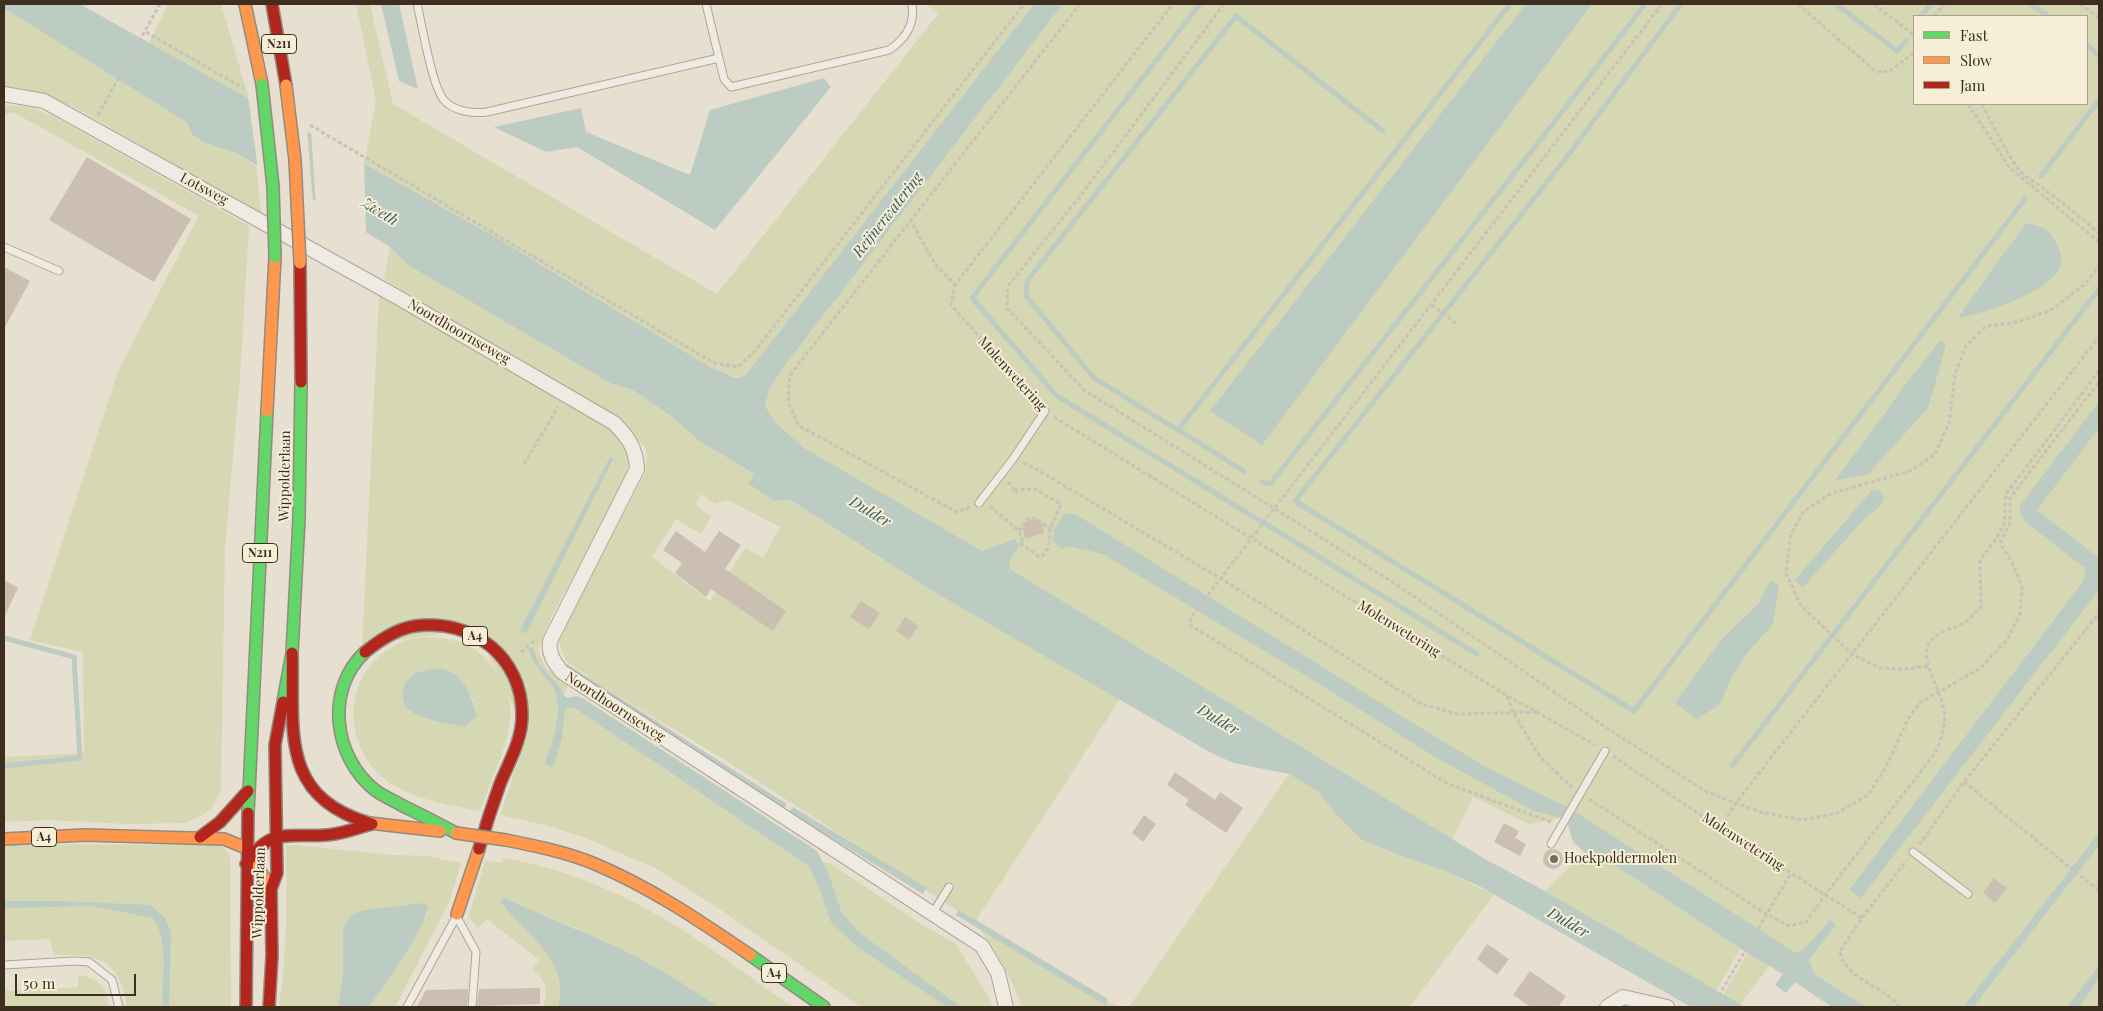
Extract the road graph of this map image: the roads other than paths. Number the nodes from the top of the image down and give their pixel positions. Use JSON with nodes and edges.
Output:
{"nodes":[{"id":1,"x":245,"y":4,"type":"edge"},
{"id":2,"x":272,"y":4,"type":"edge"},
{"id":3,"x":417,"y":4,"type":"edge"},
{"id":4,"x":706,"y":4,"type":"edge"},
{"id":5,"x":912,"y":4,"type":"edge"},
{"id":6,"x":719,"y":58,"type":"junction"},
{"id":7,"x":4,"y":94,"type":"edge"},
{"id":8,"x":4,"y":247,"type":"edge"},
{"id":9,"x":59,"y":271,"type":"dead end"},
{"id":10,"x":399,"y":298,"type":"joint"},
{"id":11,"x":1044,"y":411,"type":"road end"},
{"id":12,"x":981,"y":501,"type":"road end"},
{"id":13,"x":292,"y":653,"type":"junction"},
{"id":14,"x":1605,"y":751,"type":"road end"},
{"id":15,"x":248,"y":791,"type":"junction"},
{"id":16,"x":372,"y":824,"type":"junction"},
{"id":17,"x":456,"y":833,"type":"junction"},
{"id":18,"x":276,"y":836,"type":"junction"},
{"id":19,"x":200,"y":837,"type":"junction"},
{"id":20,"x":4,"y":839,"type":"edge"},
{"id":21,"x":1551,"y":844,"type":"dead end"},
{"id":22,"x":1914,"y":852,"type":"road end"},
{"id":23,"x":248,"y":855,"type":"junction"},
{"id":24,"x":949,"y":887,"type":"dead end"},
{"id":25,"x":271,"y":888,"type":"junction"},
{"id":26,"x":1968,"y":894,"type":"dead end"},
{"id":27,"x":457,"y":914,"type":"junction"},
{"id":28,"x":932,"y":914,"type":"junction"},
{"id":29,"x":4,"y":965,"type":"edge"},
{"id":30,"x":119,"y":1007,"type":"edge"},
{"id":31,"x":246,"y":1007,"type":"edge"},
{"id":32,"x":269,"y":1007,"type":"edge"},
{"id":33,"x":407,"y":1007,"type":"edge"},
{"id":34,"x":472,"y":1007,"type":"edge"},
{"id":35,"x":824,"y":1007,"type":"edge"},
{"id":36,"x":1006,"y":1007,"type":"edge"},
{"id":37,"x":1607,"y":1007,"type":"edge"},
{"id":38,"x":1667,"y":1007,"type":"edge"}],
"edges":[{"from":1,"to":15,"type":"main road","name":"Wippolderlaan","number":"N211","bridge":true},
{"from":2,"to":13,"type":"main road","name":"Wippolderlaan","number":"N211","bridge":true},
{"from":3,"to":6,"type":"lane"},
{"from":4,"to":6,"type":"lane"},
{"from":5,"to":6,"type":"lane"},
{"from":7,"to":10,"type":"street","name":"Lotsweg"},
{"from":8,"to":9,"type":"lane"},
{"from":10,"to":28,"type":"street","name":"Noordhoornseweg"},
{"from":11,"to":12,"type":"lane"},
{"from":13,"to":16,"type":"main road","number":"A4"},
{"from":13,"to":18,"type":"main road","name":"Wippolderlaan","number":"N211"},
{"from":14,"to":21,"type":"lane"},
{"from":15,"to":19,"type":"main road"},
{"from":15,"to":23,"type":"main road","name":"Wippolderlaan","number":"N211"},
{"from":16,"to":17,"type":"main road","number":"A4"},
{"from":16,"to":18,"type":"main road","number":"A4"},
{"from":17,"to":27,"type":"main road","number":"A4"},
{"from":17,"to":35,"type":"main road","number":"A4","bridge":true},
{"from":18,"to":23,"type":"main road"},
{"from":18,"to":25,"type":"main road","name":"Wippolderlaan","number":"N211"},
{"from":19,"to":20,"type":"main road","number":"A4"},
{"from":19,"to":23,"type":"main road","number":"A4"},
{"from":22,"to":26,"type":"lane"},
{"from":23,"to":25,"type":"main road"},
{"from":23,"to":31,"type":"main road","name":"Wippolderlaan","number":"N211"},
{"from":24,"to":28,"type":"lane"},
{"from":25,"to":32,"type":"main road","name":"Wippolderlaan","number":"N211"},
{"from":27,"to":33,"type":"lane","number":"A4"},
{"from":27,"to":34,"type":"lane"},
{"from":28,"to":36,"type":"street","name":"Noordhoornseweg"},
{"from":29,"to":30,"type":"lane"},
{"from":37,"to":38,"type":"street"}]}
